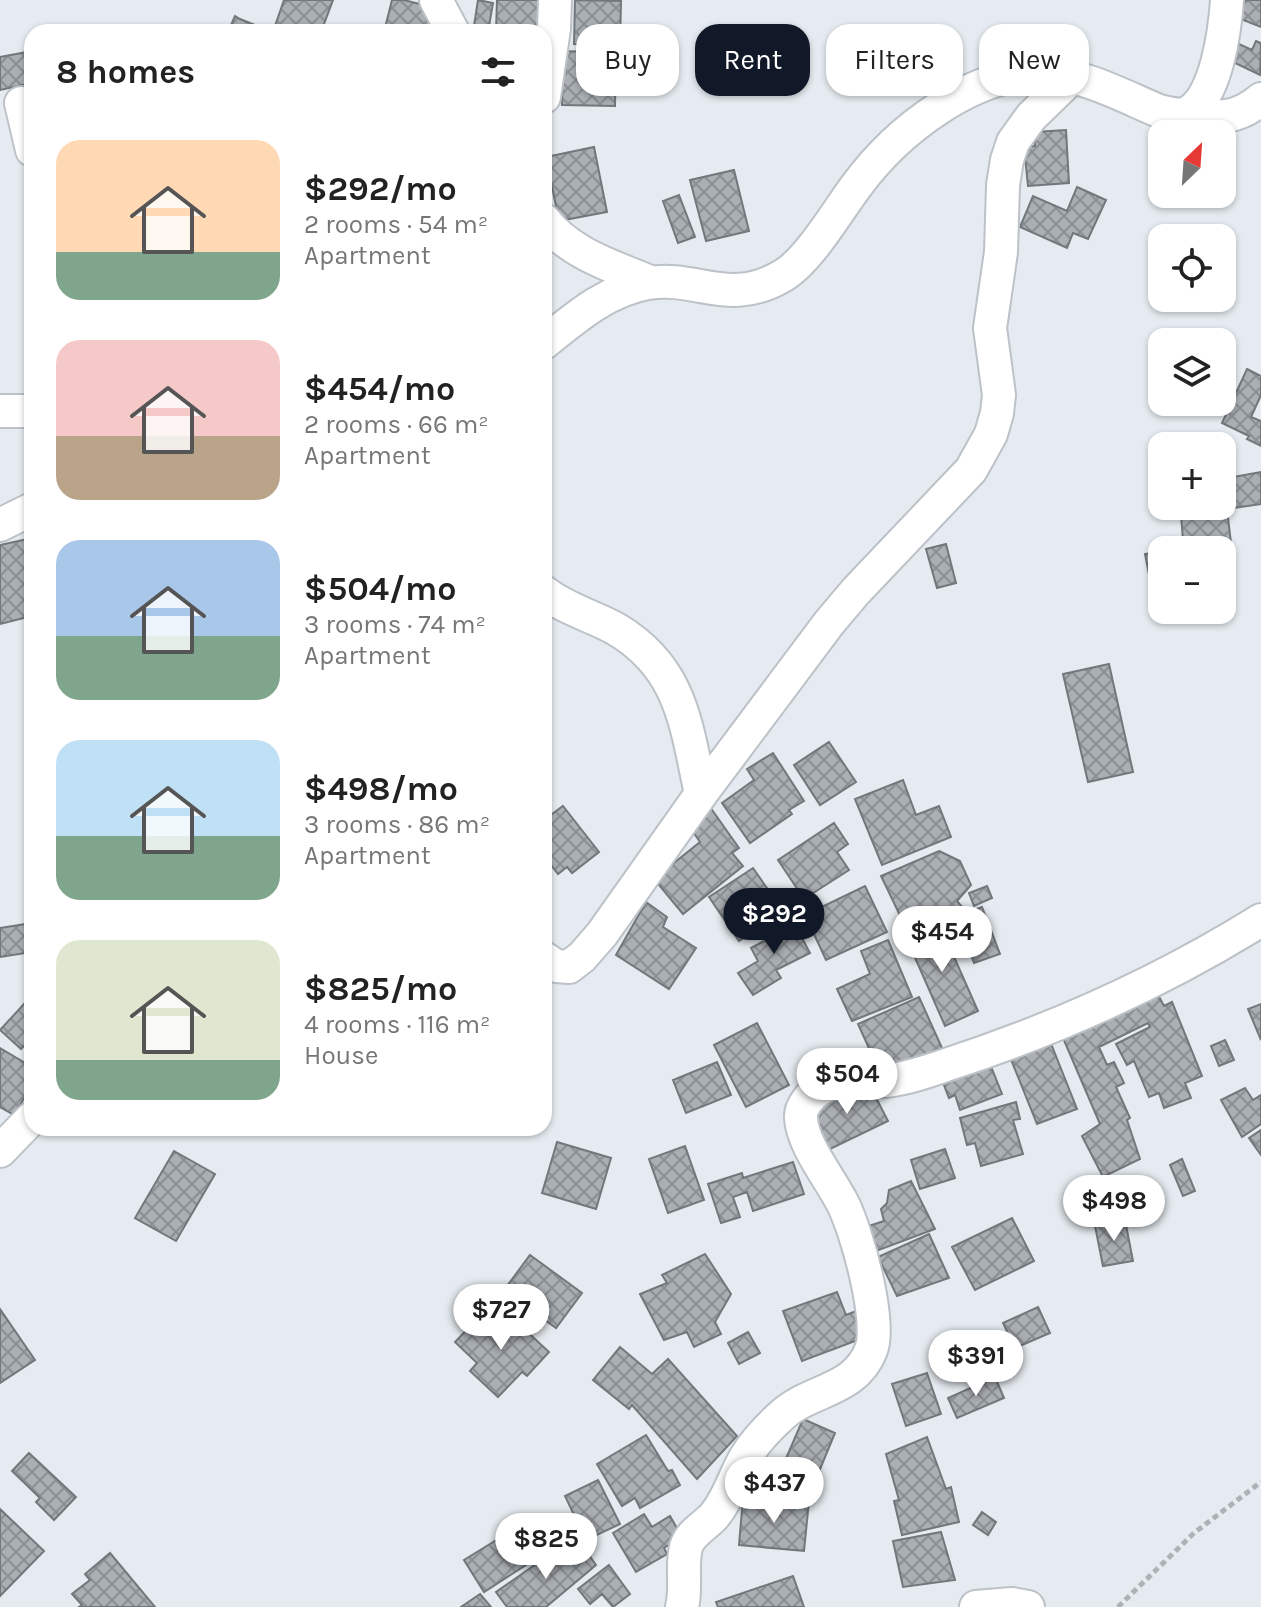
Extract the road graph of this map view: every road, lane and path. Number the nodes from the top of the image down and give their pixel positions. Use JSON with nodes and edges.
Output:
{"nodes":[{"id":1,"x":436,"y":0,"type":"edge"},
{"id":2,"x":555,"y":0,"type":"edge"},
{"id":3,"x":1227,"y":0,"type":"edge"},
{"id":4,"x":449,"y":24,"type":"edge"},
{"id":5,"x":552,"y":43,"type":"edge"},
{"id":6,"x":1089,"y":84,"type":"edge"},
{"id":7,"x":979,"y":87,"type":"edge"},
{"id":8,"x":1053,"y":96,"type":"edge"},
{"id":9,"x":1261,"y":99,"type":"edge"},
{"id":10,"x":21,"y":103,"type":"dead end"},
{"id":11,"x":1188,"y":114,"type":"junction"},
{"id":12,"x":24,"y":116,"type":"edge"},
{"id":13,"x":552,"y":229,"type":"edge"},
{"id":14,"x":650,"y":282,"type":"junction"},
{"id":15,"x":552,"y":337,"type":"edge"},
{"id":16,"x":0,"y":411,"type":"edge"},
{"id":17,"x":24,"y":411,"type":"edge"},
{"id":18,"x":24,"y":513,"type":"edge"},
{"id":19,"x":0,"y":525,"type":"edge"},
{"id":20,"x":552,"y":596,"type":"edge"},
{"id":21,"x":701,"y":794,"type":"junction"},
{"id":22,"x":1261,"y":920,"type":"edge"},
{"id":23,"x":552,"y":963,"type":"edge"},
{"id":24,"x":24,"y":1126,"type":"edge"},
{"id":25,"x":0,"y":1151,"type":"edge"},
{"id":26,"x":1261,"y":1482,"type":"edge"},
{"id":27,"x":682,"y":1607,"type":"edge"},
{"id":28,"x":976,"y":1607,"type":"edge"},
{"id":29,"x":1028,"y":1607,"type":"edge"},
{"id":30,"x":1118,"y":1607,"type":"edge"}],
"edges":[{"from":1,"to":4,"type":"street"},
{"from":2,"to":5,"type":"street"},
{"from":3,"to":11,"type":"street"},
{"from":6,"to":11,"type":"street"},
{"from":7,"to":14,"type":"street"},
{"from":8,"to":21,"type":"street"},
{"from":9,"to":11,"type":"street"},
{"from":10,"to":12,"type":"street"},
{"from":13,"to":14,"type":"street"},
{"from":14,"to":15,"type":"street"},
{"from":16,"to":17,"type":"street"},
{"from":18,"to":19,"type":"street"},
{"from":20,"to":21,"type":"street"},
{"from":21,"to":23,"type":"street"},
{"from":22,"to":27,"type":"street"},
{"from":24,"to":25,"type":"street"},
{"from":26,"to":30,"type":"path"},
{"from":28,"to":29,"type":"street"}]}
